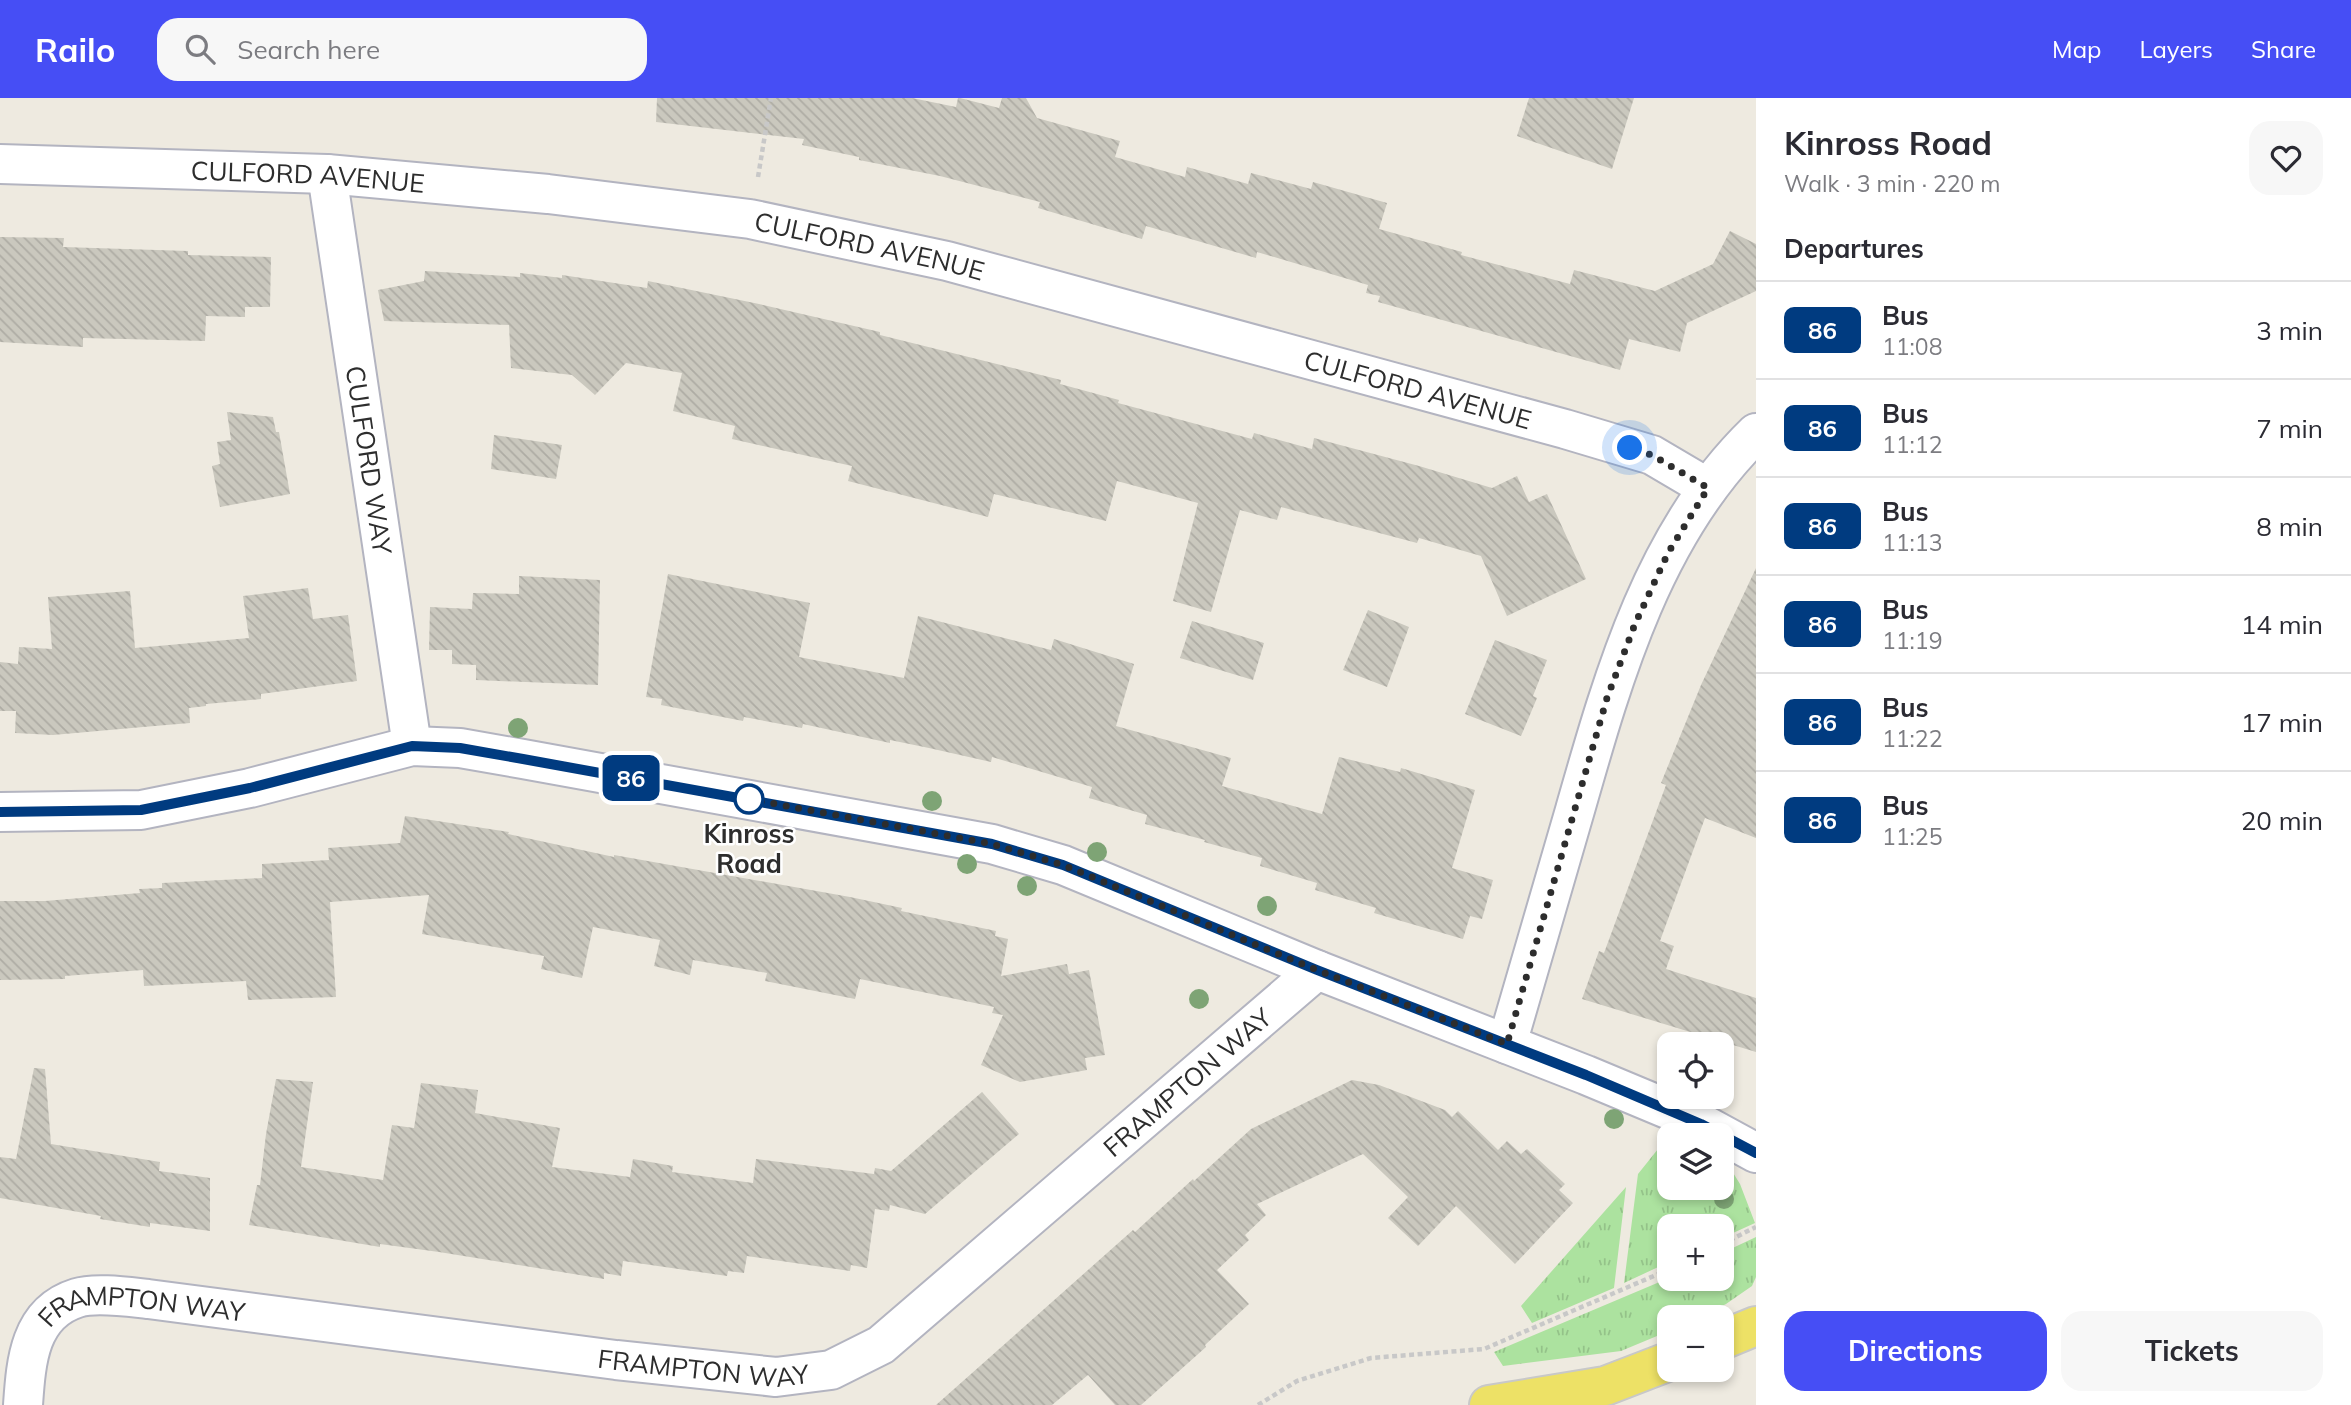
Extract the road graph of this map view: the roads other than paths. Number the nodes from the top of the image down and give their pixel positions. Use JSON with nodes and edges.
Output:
{"nodes":[{"id":1,"x":0,"y":164,"type":"edge"},
{"id":2,"x":327,"y":174,"type":"junction"},
{"id":3,"x":1756,"y":433,"type":"edge"},
{"id":4,"x":1708,"y":488,"type":"junction"},
{"id":5,"x":412,"y":746,"type":"junction"},
{"id":6,"x":0,"y":812,"type":"edge"},
{"id":7,"x":1317,"y":970,"type":"junction"},
{"id":8,"x":1507,"y":1044,"type":"junction"},
{"id":9,"x":1756,"y":1153,"type":"edge"},
{"id":10,"x":1657,"y":1366,"type":"edge"},
{"id":11,"x":23,"y":1405,"type":"edge"},
{"id":12,"x":1489,"y":1405,"type":"edge"}],
"edges":[{"from":1,"to":2,"type":"street","name":"CULFORD AVENUE"},
{"from":2,"to":4,"type":"street","name":"CULFORD AVENUE"},
{"from":2,"to":5,"type":"street","name":"CULFORD WAY"},
{"from":3,"to":4,"type":"street"},
{"from":4,"to":8,"type":"street"},
{"from":5,"to":6,"type":"street"},
{"from":5,"to":7,"type":"street"},
{"from":7,"to":8,"type":"street"},
{"from":7,"to":11,"type":"street","name":"FRAMPTON WAY"},
{"from":8,"to":9,"type":"street"},
{"from":10,"to":12,"type":"main road"}]}
